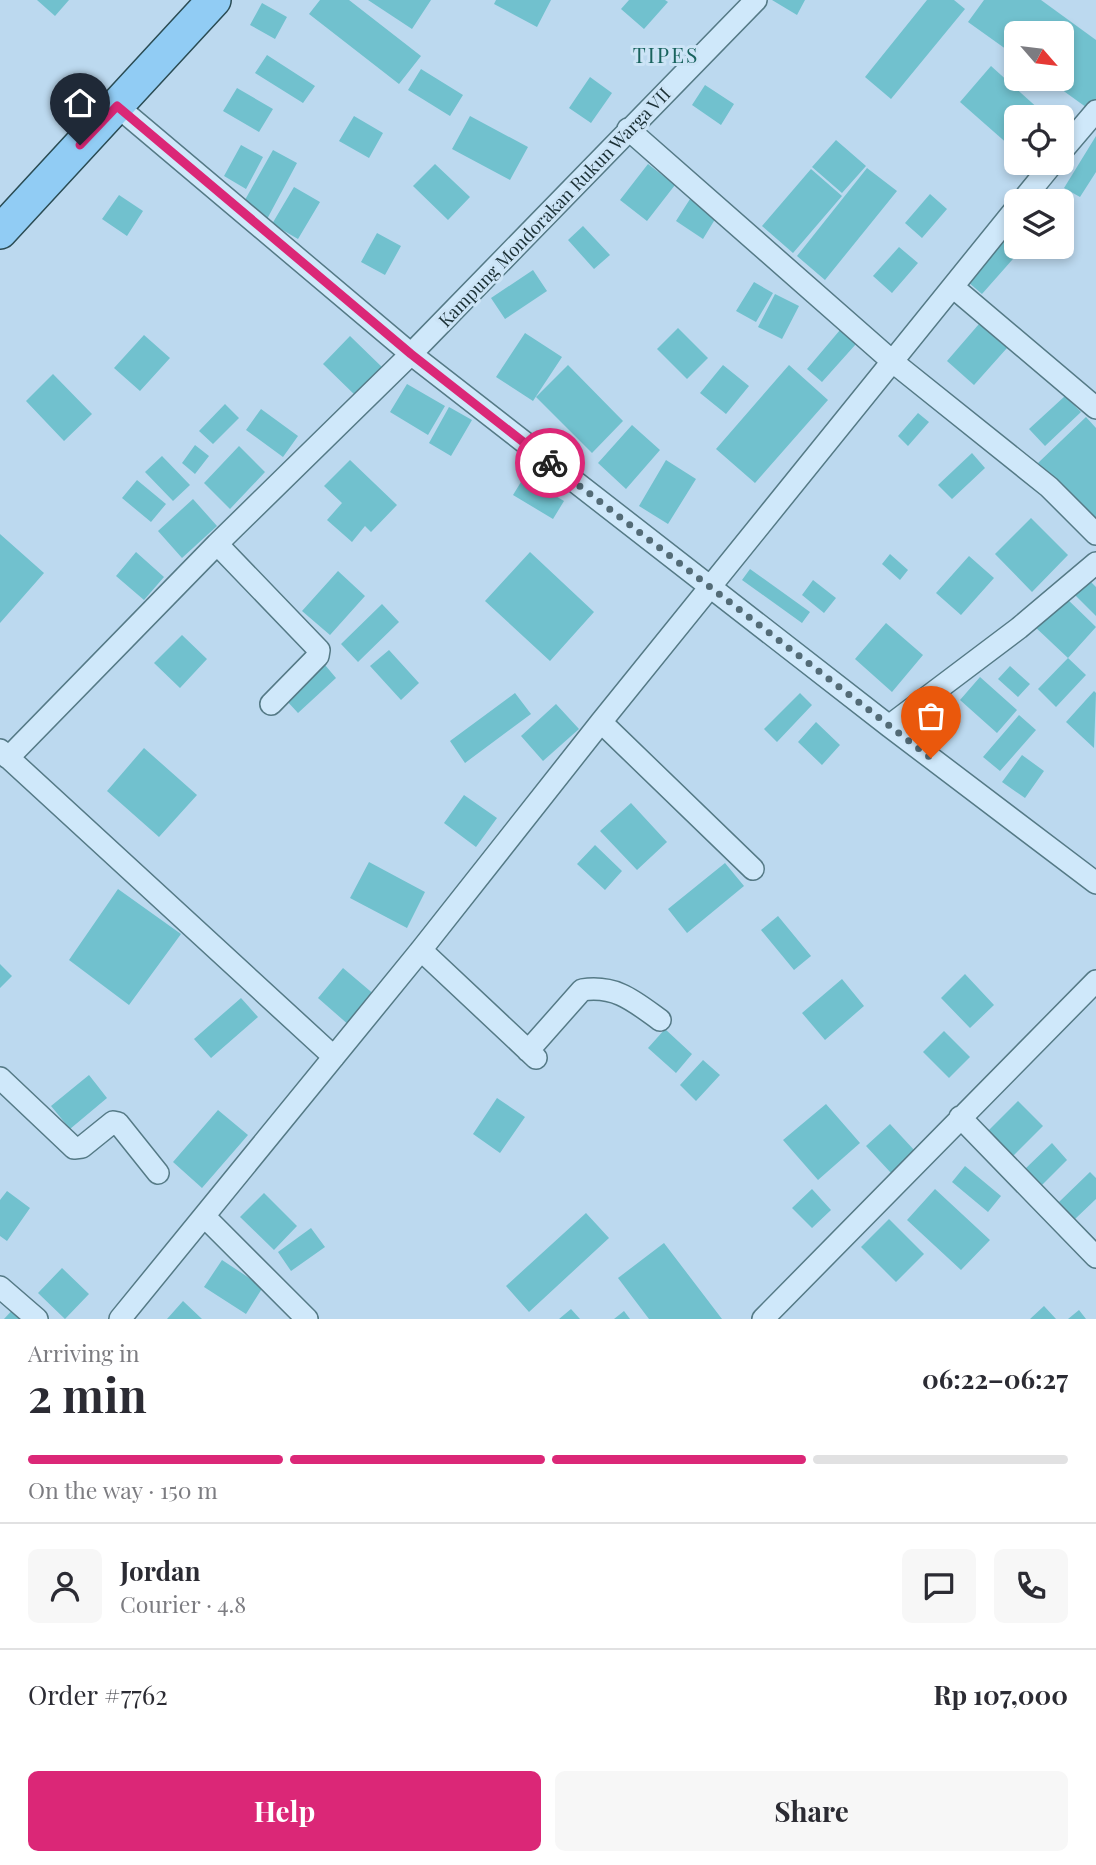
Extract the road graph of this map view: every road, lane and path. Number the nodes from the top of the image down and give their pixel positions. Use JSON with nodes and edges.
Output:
{"nodes":[{"id":1,"x":214,"y":0,"type":"edge"},
{"id":2,"x":756,"y":0,"type":"edge"},
{"id":3,"x":117,"y":106,"type":"junction"},
{"id":4,"x":1096,"y":111,"type":"edge"},
{"id":5,"x":628,"y":130,"type":"junction"},
{"id":6,"x":1074,"y":137,"type":"edge"},
{"id":7,"x":1043,"y":175,"type":"edge"},
{"id":8,"x":1031,"y":189,"type":"edge"},
{"id":9,"x":1004,"y":223,"type":"edge"},
{"id":10,"x":0,"y":232,"type":"edge"},
{"id":11,"x":953,"y":287,"type":"junction"},
{"id":12,"x":411,"y":354,"type":"junction"},
{"id":13,"x":892,"y":362,"type":"junction"},
{"id":14,"x":1096,"y":408,"type":"edge"},
{"id":15,"x":1096,"y":534,"type":"edge"},
{"id":16,"x":217,"y":544,"type":"junction"},
{"id":17,"x":1096,"y":563,"type":"edge"},
{"id":18,"x":711,"y":587,"type":"junction"},
{"id":19,"x":271,"y":704,"type":"dead end"},
{"id":20,"x":601,"y":722,"type":"junction"},
{"id":21,"x":890,"y":726,"type":"junction"},
{"id":22,"x":4,"y":754,"type":"edge"},
{"id":23,"x":753,"y":869,"type":"dead end"},
{"id":24,"x":1096,"y":883,"type":"edge"},
{"id":25,"x":421,"y":950,"type":"junction"},
{"id":26,"x":1096,"y":981,"type":"edge"},
{"id":27,"x":660,"y":1020,"type":"dead end"},
{"id":28,"x":334,"y":1058,"type":"junction"},
{"id":29,"x":0,"y":1078,"type":"edge"},
{"id":30,"x":960,"y":1117,"type":"junction"},
{"id":31,"x":158,"y":1173,"type":"dead end"},
{"id":32,"x":205,"y":1217,"type":"junction"},
{"id":33,"x":1096,"y":1257,"type":"edge"},
{"id":34,"x":0,"y":1287,"type":"edge"},
{"id":35,"x":37,"y":1319,"type":"edge"},
{"id":36,"x":120,"y":1319,"type":"edge"},
{"id":37,"x":307,"y":1319,"type":"edge"},
{"id":38,"x":763,"y":1319,"type":"edge"}],
"edges":[{"from":1,"to":3,"type":"main road"},
{"from":2,"to":5,"type":"street","name":"Kampung Mondorakan Rukun Warga VII"},
{"from":3,"to":10,"type":"main road"},
{"from":3,"to":12,"type":"street"},
{"from":4,"to":6,"type":"street"},
{"from":5,"to":12,"type":"street","name":"Kampung Mondorakan Rukun Warga VII"},
{"from":5,"to":13,"type":"street"},
{"from":7,"to":8,"type":"street"},
{"from":9,"to":11,"type":"street"},
{"from":11,"to":13,"type":"street"},
{"from":11,"to":14,"type":"street"},
{"from":12,"to":16,"type":"street","name":"Kampung Mondorakan Rukun Warga VII"},
{"from":12,"to":18,"type":"street"},
{"from":13,"to":15,"type":"street"},
{"from":13,"to":18,"type":"street"},
{"from":16,"to":19,"type":"street"},
{"from":16,"to":22,"type":"street","name":"Kampung Mondorakan Rukun Warga VII"},
{"from":17,"to":21,"type":"street"},
{"from":18,"to":20,"type":"street"},
{"from":18,"to":21,"type":"street"},
{"from":20,"to":23,"type":"street"},
{"from":20,"to":25,"type":"street"},
{"from":21,"to":24,"type":"street"},
{"from":22,"to":28,"type":"street"},
{"from":25,"to":27,"type":"street"},
{"from":25,"to":28,"type":"street"},
{"from":26,"to":30,"type":"street"},
{"from":28,"to":32,"type":"street"},
{"from":29,"to":31,"type":"street"},
{"from":30,"to":33,"type":"street"},
{"from":30,"to":38,"type":"street"},
{"from":32,"to":36,"type":"street"},
{"from":32,"to":37,"type":"street"},
{"from":34,"to":35,"type":"street"}]}
